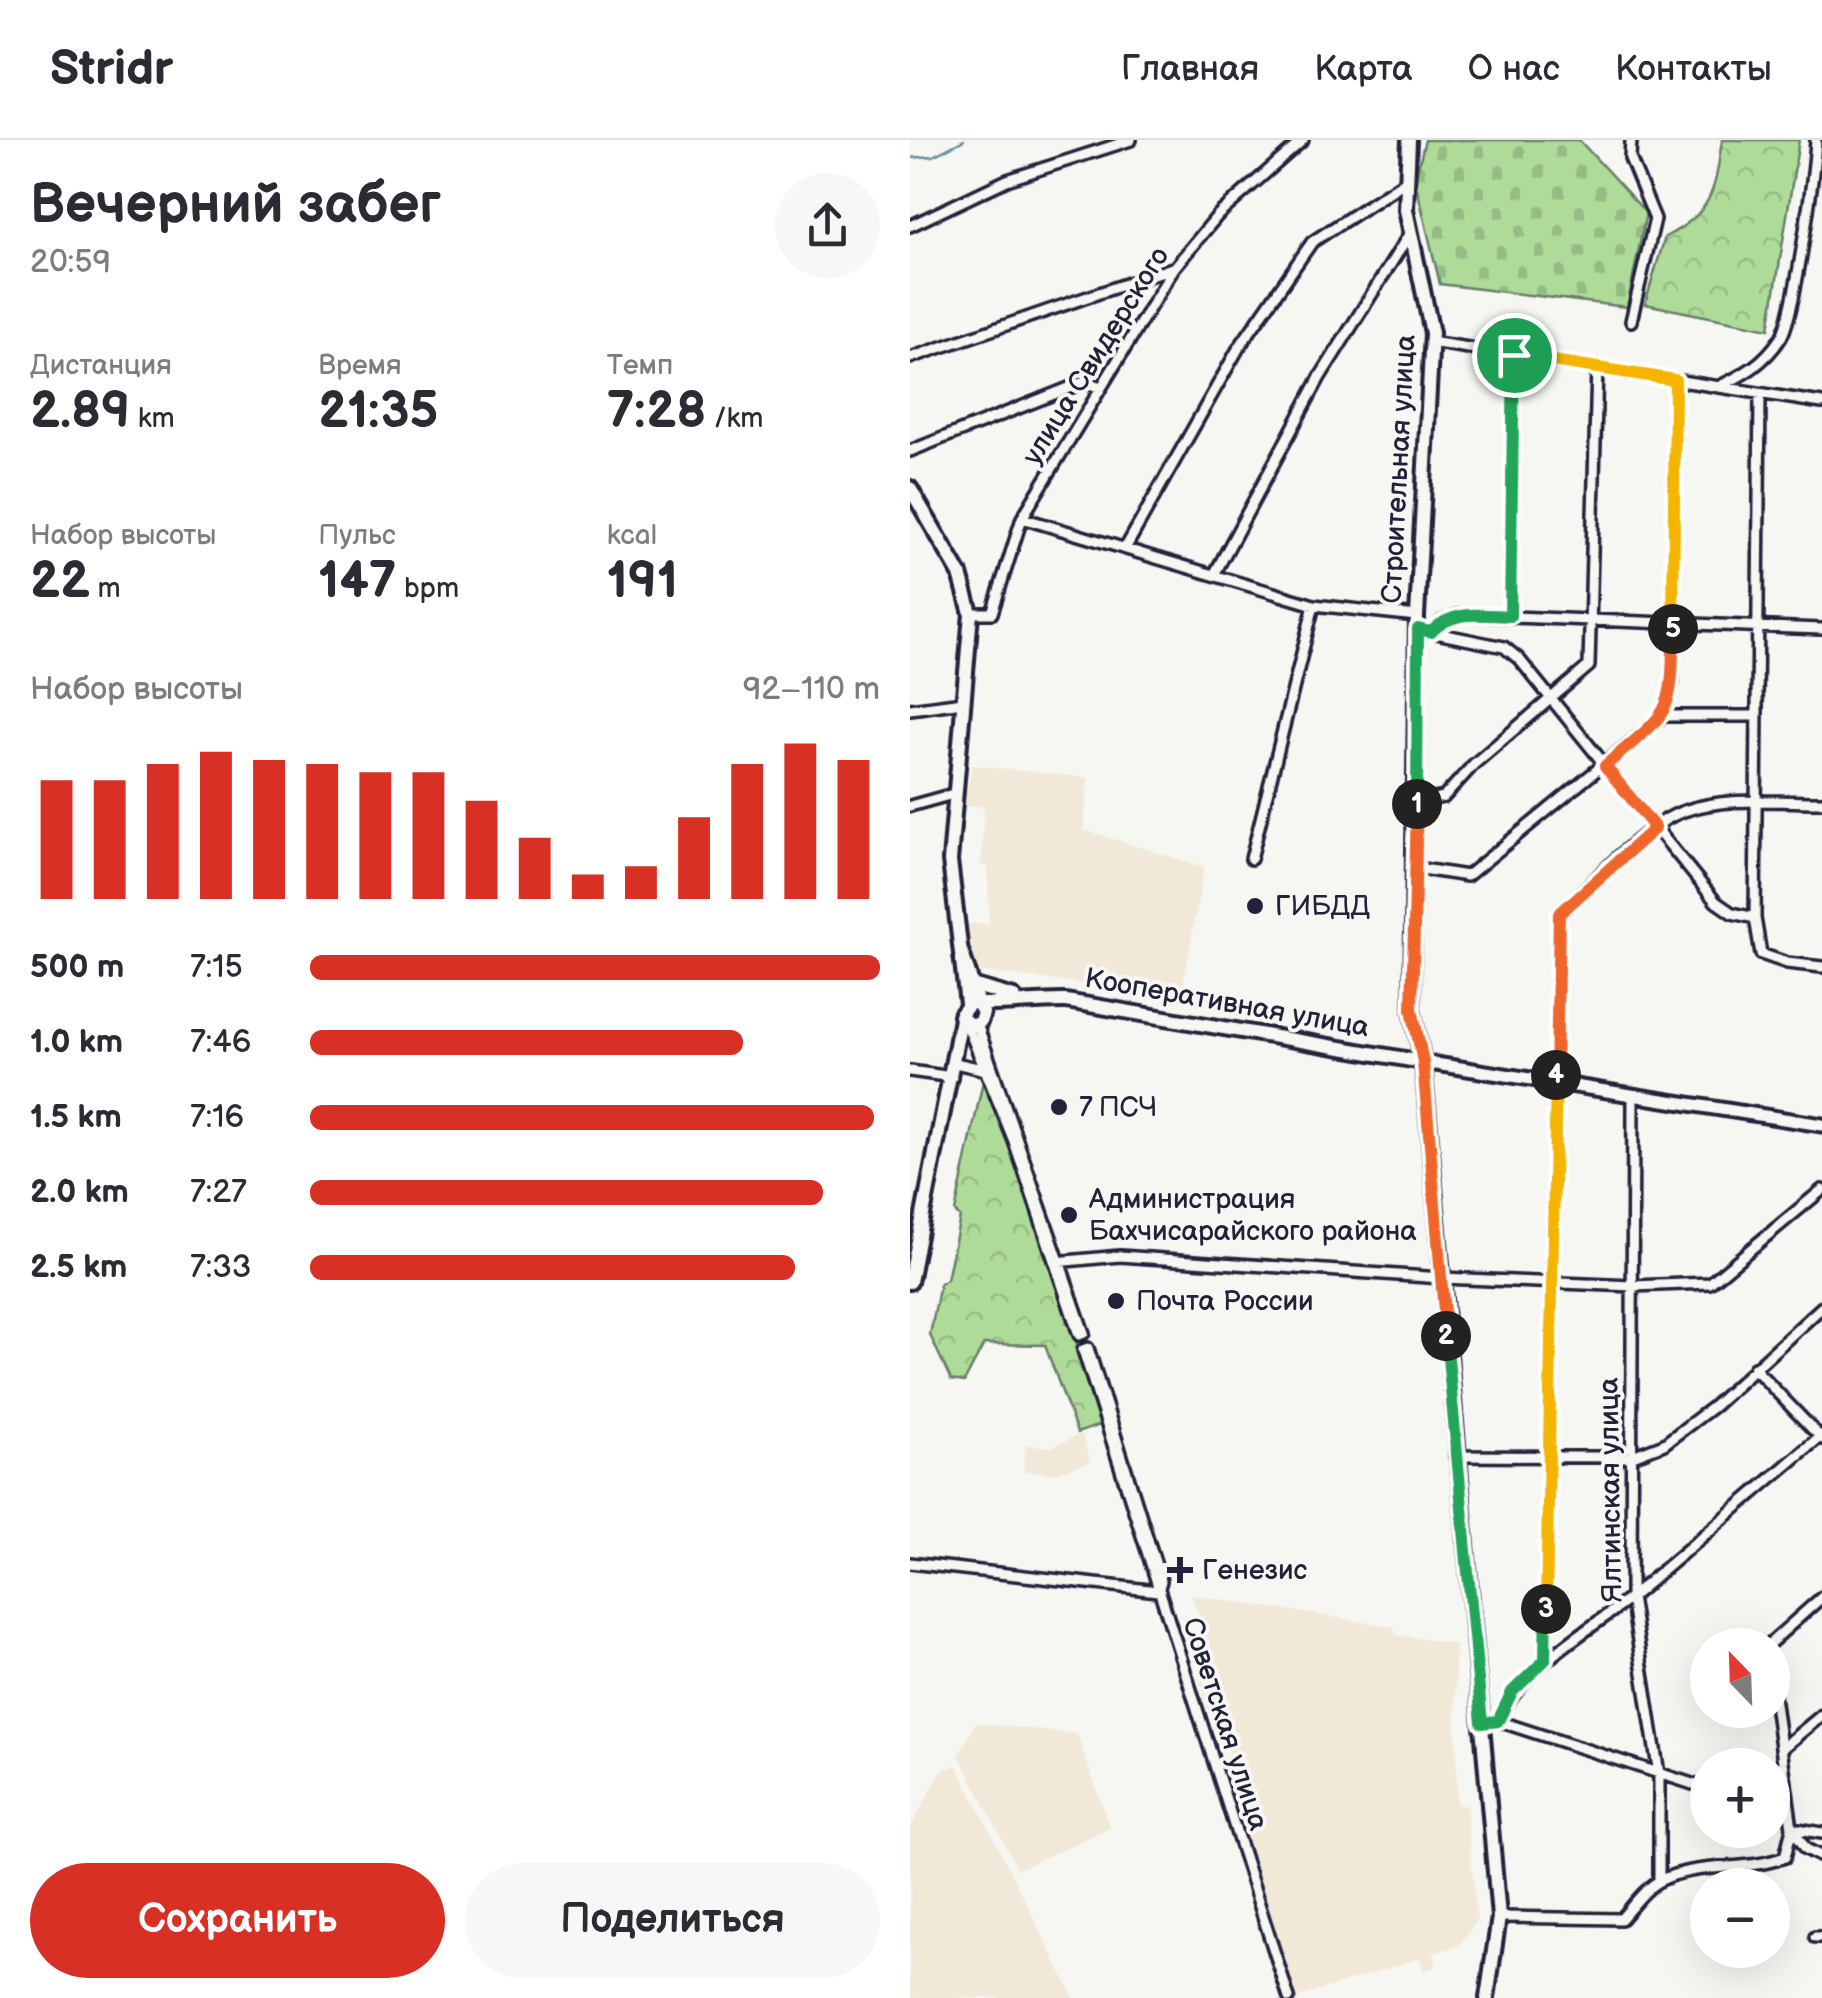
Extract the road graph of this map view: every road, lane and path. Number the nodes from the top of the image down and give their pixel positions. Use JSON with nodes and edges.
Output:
{"nodes":[{"id":1,"x":1131,"y":140,"type":"edge"},
{"id":2,"x":1302,"y":140,"type":"edge"},
{"id":3,"x":1409,"y":140,"type":"edge"},
{"id":4,"x":1631,"y":140,"type":"edge"},
{"id":5,"x":1816,"y":140,"type":"edge"},
{"id":6,"x":1818,"y":178,"type":"edge"},
{"id":7,"x":1406,"y":181,"type":"junction"},
{"id":8,"x":910,"y":226,"type":"edge"},
{"id":9,"x":1410,"y":232,"type":"junction"},
{"id":10,"x":1174,"y":268,"type":"junction"},
{"id":11,"x":1144,"y":278,"type":"junction"},
{"id":12,"x":1159,"y":293,"type":"junction"},
{"id":13,"x":1631,"y":321,"type":"dead end"},
{"id":14,"x":1430,"y":342,"type":"junction"},
{"id":15,"x":1514,"y":355,"type":"junction"},
{"id":16,"x":910,"y":358,"type":"edge"},
{"id":17,"x":1597,"y":367,"type":"junction"},
{"id":18,"x":1675,"y":380,"type":"junction"},
{"id":19,"x":1720,"y":386,"type":"junction"},
{"id":20,"x":1100,"y":388,"type":"junction"},
{"id":21,"x":1760,"y":395,"type":"junction"},
{"id":22,"x":1822,"y":403,"type":"edge"},
{"id":23,"x":910,"y":451,"type":"edge"},
{"id":24,"x":910,"y":488,"type":"edge"},
{"id":25,"x":1022,"y":518,"type":"junction"},
{"id":26,"x":1126,"y":547,"type":"junction"},
{"id":27,"x":1215,"y":573,"type":"junction"},
{"id":28,"x":1314,"y":605,"type":"junction"},
{"id":29,"x":970,"y":612,"type":"junction"},
{"id":30,"x":1510,"y":616,"type":"junction"},
{"id":31,"x":1590,"y":620,"type":"junction"},
{"id":32,"x":1673,"y":623,"type":"junction"},
{"id":33,"x":1422,"y":626,"type":"junction"},
{"id":34,"x":1756,"y":628,"type":"junction"},
{"id":35,"x":1822,"y":629,"type":"edge"},
{"id":36,"x":1552,"y":698,"type":"junction"},
{"id":37,"x":963,"y":702,"type":"junction"},
{"id":38,"x":910,"y":709,"type":"edge"},
{"id":39,"x":1664,"y":716,"type":"junction"},
{"id":40,"x":1756,"y":716,"type":"junction"},
{"id":41,"x":1605,"y":766,"type":"junction"},
{"id":42,"x":953,"y":794,"type":"junction"},
{"id":43,"x":1417,"y":802,"type":"junction"},
{"id":44,"x":1756,"y":802,"type":"junction"},
{"id":45,"x":1822,"y":802,"type":"edge"},
{"id":46,"x":910,"y":806,"type":"edge"},
{"id":47,"x":1655,"y":828,"type":"junction"},
{"id":48,"x":1251,"y":859,"type":"dead end"},
{"id":49,"x":1416,"y":868,"type":"junction"},
{"id":50,"x":1755,"y":918,"type":"junction"},
{"id":51,"x":962,"y":953,"type":"junction"},
{"id":52,"x":1822,"y":966,"type":"edge"},
{"id":53,"x":972,"y":985,"type":"junction"},
{"id":54,"x":1021,"y":999,"type":"junction"},
{"id":55,"x":972,"y":1017,"type":"junction"},
{"id":56,"x":1423,"y":1062,"type":"junction"},
{"id":57,"x":954,"y":1070,"type":"junction"},
{"id":58,"x":910,"y":1071,"type":"edge"},
{"id":59,"x":991,"y":1071,"type":"junction"},
{"id":60,"x":1556,"y":1086,"type":"junction"},
{"id":61,"x":1633,"y":1097,"type":"junction"},
{"id":62,"x":1822,"y":1126,"type":"edge"},
{"id":63,"x":1822,"y":1190,"type":"edge"},
{"id":64,"x":1057,"y":1262,"type":"junction"},
{"id":65,"x":1442,"y":1278,"type":"junction"},
{"id":66,"x":910,"y":1282,"type":"edge"},
{"id":67,"x":1551,"y":1282,"type":"junction"},
{"id":68,"x":1633,"y":1286,"type":"junction"},
{"id":69,"x":1822,"y":1306,"type":"edge"},
{"id":70,"x":1079,"y":1334,"type":"dead end"},
{"id":71,"x":1084,"y":1350,"type":"dead end"},
{"id":72,"x":1754,"y":1368,"type":"junction"},
{"id":73,"x":1821,"y":1437,"type":"edge"},
{"id":74,"x":1455,"y":1456,"type":"junction"},
{"id":75,"x":1547,"y":1456,"type":"junction"},
{"id":76,"x":1630,"y":1457,"type":"junction"},
{"id":77,"x":910,"y":1563,"type":"edge"},
{"id":78,"x":1158,"y":1592,"type":"junction"},
{"id":79,"x":1631,"y":1597,"type":"junction"},
{"id":80,"x":1822,"y":1597,"type":"edge"},
{"id":81,"x":1787,"y":1628,"type":"edge"},
{"id":82,"x":1545,"y":1660,"type":"junction"},
{"id":83,"x":1822,"y":1714,"type":"edge"},
{"id":84,"x":1498,"y":1721,"type":"junction"},
{"id":85,"x":1482,"y":1723,"type":"junction"},
{"id":86,"x":1782,"y":1748,"type":"edge"},
{"id":87,"x":1659,"y":1774,"type":"junction"},
{"id":88,"x":1690,"y":1783,"type":"edge"},
{"id":89,"x":1790,"y":1821,"type":"edge"},
{"id":90,"x":1792,"y":1828,"type":"junction"},
{"id":91,"x":1822,"y":1833,"type":"edge"},
{"id":92,"x":1822,"y":1857,"type":"edge"},
{"id":93,"x":1660,"y":1880,"type":"junction"},
{"id":94,"x":1500,"y":1917,"type":"junction"},
{"id":95,"x":1289,"y":1998,"type":"edge"},
{"id":96,"x":1487,"y":1998,"type":"edge"}],
"edges":[{"from":1,"to":8,"type":"street"},
{"from":2,"to":10,"type":"street","name":"улица Свидерского"},
{"from":3,"to":7,"type":"main road","name":"Строительная улица"},
{"from":4,"to":13,"type":"street"},
{"from":5,"to":6,"type":"street"},
{"from":6,"to":19,"type":"street"},
{"from":7,"to":9,"type":"main road","name":"Строительная улица"},
{"from":7,"to":26,"type":"street"},
{"from":9,"to":14,"type":"main road","name":"Строительная улица"},
{"from":9,"to":27,"type":"street"},
{"from":10,"to":11,"type":"street"},
{"from":10,"to":12,"type":"street","name":"улица Свидерского"},
{"from":11,"to":12,"type":"street"},
{"from":11,"to":16,"type":"street"},
{"from":12,"to":20,"type":"street","name":"улица Свидерского"},
{"from":14,"to":15,"type":"street"},
{"from":14,"to":33,"type":"main road","name":"Строительная улица"},
{"from":15,"to":17,"type":"street"},
{"from":15,"to":30,"type":"street"},
{"from":17,"to":18,"type":"street"},
{"from":17,"to":31,"type":"street"},
{"from":18,"to":19,"type":"street"},
{"from":18,"to":32,"type":"street"},
{"from":19,"to":21,"type":"street"},
{"from":20,"to":23,"type":"street"},
{"from":20,"to":25,"type":"street","name":"улица Свидерского"},
{"from":21,"to":22,"type":"street"},
{"from":21,"to":34,"type":"street"},
{"from":24,"to":29,"type":"main road"},
{"from":25,"to":26,"type":"street"},
{"from":25,"to":29,"type":"street","name":"улица Свидерского"},
{"from":26,"to":27,"type":"street"},
{"from":27,"to":28,"type":"street"},
{"from":28,"to":33,"type":"street"},
{"from":28,"to":48,"type":"street"},
{"from":29,"to":37,"type":"main road"},
{"from":30,"to":31,"type":"street"},
{"from":30,"to":33,"type":"street"},
{"from":31,"to":32,"type":"street"},
{"from":31,"to":36,"type":"street"},
{"from":32,"to":34,"type":"street"},
{"from":32,"to":39,"type":"street"},
{"from":33,"to":36,"type":"street"},
{"from":33,"to":43,"type":"main road","name":"Строительная улица"},
{"from":34,"to":35,"type":"street"},
{"from":34,"to":40,"type":"street"},
{"from":36,"to":41,"type":"street"},
{"from":36,"to":43,"type":"street"},
{"from":37,"to":38,"type":"street"},
{"from":37,"to":42,"type":"main road"},
{"from":39,"to":40,"type":"street"},
{"from":39,"to":41,"type":"street"},
{"from":40,"to":44,"type":"street"},
{"from":41,"to":47,"type":"street"},
{"from":41,"to":49,"type":"street"},
{"from":42,"to":46,"type":"street"},
{"from":42,"to":51,"type":"main road"},
{"from":43,"to":49,"type":"main road","name":"Строительная улица"},
{"from":44,"to":45,"type":"street"},
{"from":44,"to":47,"type":"street"},
{"from":44,"to":50,"type":"street"},
{"from":47,"to":50,"type":"street"},
{"from":47,"to":60,"type":"street"},
{"from":49,"to":56,"type":"main road","name":"Строительная улица"},
{"from":50,"to":52,"type":"street"},
{"from":51,"to":53,"type":"main road"},
{"from":51,"to":55,"type":"main road"},
{"from":53,"to":54,"type":"main road"},
{"from":53,"to":55,"type":"main road"},
{"from":54,"to":55,"type":"main road","name":"Кооперативная улица"},
{"from":54,"to":56,"type":"main road","name":"Кооперативная улица"},
{"from":55,"to":57,"type":"main road"},
{"from":55,"to":59,"type":"street"},
{"from":56,"to":60,"type":"street","name":"Кооперативная улица"},
{"from":56,"to":65,"type":"main road","name":"Строительная улица"},
{"from":57,"to":58,"type":"street"},
{"from":57,"to":59,"type":"street"},
{"from":57,"to":66,"type":"main road"},
{"from":59,"to":64,"type":"street"},
{"from":60,"to":61,"type":"street","name":"Кооперативная улица"},
{"from":60,"to":67,"type":"street"},
{"from":61,"to":62,"type":"street","name":"Кооперативная улица"},
{"from":61,"to":68,"type":"street","name":"Ялтинская улица"},
{"from":63,"to":68,"type":"street"},
{"from":64,"to":65,"type":"street"},
{"from":64,"to":70,"type":"street"},
{"from":65,"to":67,"type":"street"},
{"from":65,"to":74,"type":"main road","name":"Строительная улица"},
{"from":67,"to":68,"type":"street"},
{"from":67,"to":75,"type":"street"},
{"from":68,"to":76,"type":"street","name":"Ялтинская улица"},
{"from":69,"to":72,"type":"street"},
{"from":71,"to":78,"type":"street","name":"Советская улица"},
{"from":72,"to":73,"type":"street"},
{"from":72,"to":76,"type":"street"},
{"from":73,"to":79,"type":"street"},
{"from":74,"to":75,"type":"street"},
{"from":74,"to":85,"type":"main road","name":"Строительная улица"},
{"from":75,"to":76,"type":"street"},
{"from":75,"to":82,"type":"street"},
{"from":76,"to":79,"type":"street","name":"Ялтинская улица"},
{"from":77,"to":78,"type":"street"},
{"from":78,"to":95,"type":"street","name":"Советская улица"},
{"from":79,"to":82,"type":"street"},
{"from":79,"to":87,"type":"street","name":"Ялтинская улица"},
{"from":80,"to":81,"type":"street"},
{"from":82,"to":84,"type":"street"},
{"from":83,"to":86,"type":"street"},
{"from":84,"to":85,"type":"street"},
{"from":84,"to":87,"type":"street"},
{"from":85,"to":94,"type":"main road","name":"Строительная улица"},
{"from":87,"to":88,"type":"street"},
{"from":87,"to":93,"type":"street","name":"Ялтинская улица"},
{"from":89,"to":90,"type":"street"},
{"from":90,"to":91,"type":"street"},
{"from":90,"to":92,"type":"street"},
{"from":90,"to":93,"type":"street"},
{"from":93,"to":94,"type":"street"},
{"from":94,"to":96,"type":"main road","name":"Строительная улица"}]}
